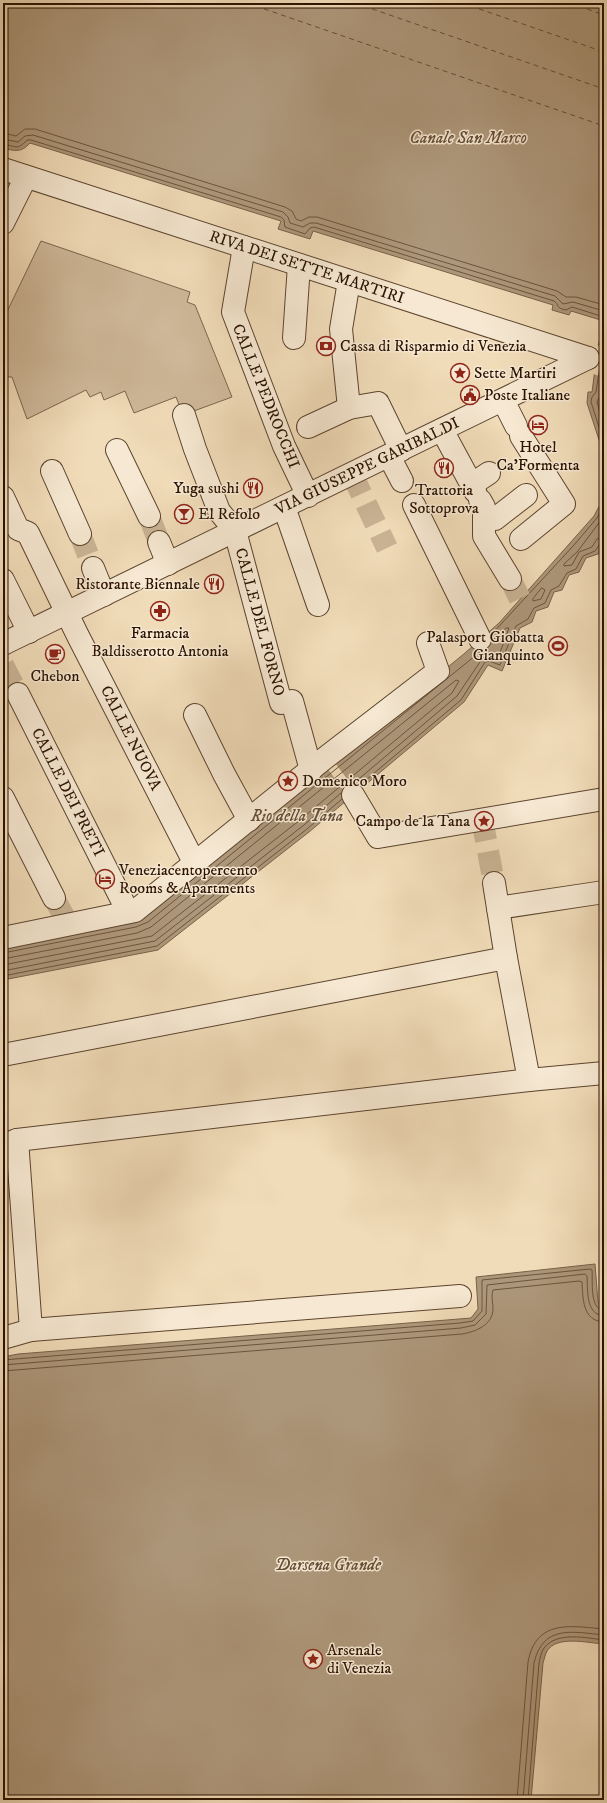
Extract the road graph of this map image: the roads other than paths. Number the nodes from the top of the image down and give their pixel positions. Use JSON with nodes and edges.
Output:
{"nodes":[{"id":1,"x":3,"y":169,"type":"edge"},
{"id":2,"x":26,"y":177,"type":"junction"},
{"id":3,"x":3,"y":223,"type":"edge"},
{"id":4,"x":244,"y":247,"type":"junction"},
{"id":5,"x":299,"y":265,"type":"junction"},
{"id":6,"x":349,"y":281,"type":"junction"},
{"id":7,"x":294,"y":338,"type":"dead end"},
{"id":8,"x":588,"y":358,"type":"joint"},
{"id":9,"x":503,"y":400,"type":"junction"},
{"id":10,"x":350,"y":408,"type":"junction"},
{"id":11,"x":184,"y":415,"type":"dead end"},
{"id":12,"x":308,"y":427,"type":"dead end"},
{"id":13,"x":442,"y":430,"type":"junction"},
{"id":14,"x":117,"y":450,"type":"dead end"},
{"id":15,"x":395,"y":453,"type":"junction"},
{"id":16,"x":52,"y":472,"type":"dead end"},
{"id":17,"x":402,"y":481,"type":"dead end"},
{"id":18,"x":526,"y":495,"type":"dead end"},
{"id":19,"x":308,"y":496,"type":"junction"},
{"id":20,"x":3,"y":497,"type":"edge"},
{"id":21,"x":414,"y":505,"type":"dead end"},
{"id":22,"x":284,"y":507,"type":"junction"},
{"id":23,"x":150,"y":509,"type":"tunnel mouth"},
{"id":24,"x":495,"y":519,"type":"dead end"},
{"id":25,"x":235,"y":531,"type":"junction"},
{"id":26,"x":10,"y":532,"type":"edge"},
{"id":27,"x":80,"y":534,"type":"tunnel mouth"},
{"id":28,"x":521,"y":539,"type":"dead end"},
{"id":29,"x":159,"y":542,"type":"tunnel mouth"},
{"id":30,"x":168,"y":564,"type":"junction"},
{"id":31,"x":93,"y":568,"type":"tunnel mouth"},
{"id":32,"x":3,"y":580,"type":"edge"},
{"id":33,"x":510,"y":580,"type":"tunnel mouth"},
{"id":34,"x":104,"y":595,"type":"junction"},
{"id":35,"x":318,"y":605,"type":"dead end"},
{"id":36,"x":67,"y":613,"type":"junction"},
{"id":37,"x":29,"y":632,"type":"junction"},
{"id":38,"x":480,"y":639,"type":"dead end"},
{"id":39,"x":3,"y":644,"type":"edge"},
{"id":40,"x":430,"y":649,"type":"dead end"},
{"id":41,"x":18,"y":694,"type":"tunnel mouth"},
{"id":42,"x":195,"y":715,"type":"dead end"},
{"id":43,"x":311,"y":770,"type":"junction"},
{"id":44,"x":353,"y":795,"type":"dead end"},
{"id":45,"x":3,"y":798,"type":"edge"},
{"id":46,"x":604,"y":799,"type":"edge"},
{"id":47,"x":248,"y":818,"type":"junction"},
{"id":48,"x":10,"y":828,"type":"edge"},
{"id":49,"x":195,"y":864,"type":"junction"},
{"id":50,"x":494,"y":883,"type":"tunnel mouth"},
{"id":51,"x":604,"y":892,"type":"edge"},
{"id":52,"x":54,"y":898,"type":"tunnel mouth"},
{"id":53,"x":498,"y":908,"type":"junction"},
{"id":54,"x":128,"y":912,"type":"junction"},
{"id":55,"x":3,"y":937,"type":"edge"},
{"id":56,"x":506,"y":958,"type":"junction"},
{"id":57,"x":3,"y":1055,"type":"edge"},
{"id":58,"x":604,"y":1073,"type":"edge"},
{"id":59,"x":529,"y":1080,"type":"junction"},
{"id":60,"x":10,"y":1143,"type":"edge"},
{"id":61,"x":460,"y":1296,"type":"dead end"},
{"id":62,"x":32,"y":1330,"type":"junction"},
{"id":63,"x":3,"y":1338,"type":"edge"}],
"edges":[{"from":1,"to":2,"type":"street","name":"RIVA DEI SETTE MARTIRI"},
{"from":2,"to":3,"type":"street"},
{"from":2,"to":4,"type":"street","name":"RIVA DEI SETTE MARTIRI"},
{"from":4,"to":5,"type":"street","name":"RIVA DEI SETTE MARTIRI"},
{"from":4,"to":19,"type":"street","name":"CALLE PEDROCCHI"},
{"from":5,"to":6,"type":"street","name":"RIVA DEI SETTE MARTIRI"},
{"from":5,"to":7,"type":"street"},
{"from":6,"to":8,"type":"street","name":"RIVA DEI SETTE MARTIRI"},
{"from":6,"to":10,"type":"street"},
{"from":8,"to":9,"type":"street","name":"VIA GIUSEPPE GARIBALDI"},
{"from":9,"to":13,"type":"street","name":"VIA GIUSEPPE GARIBALDI"},
{"from":9,"to":28,"type":"street"},
{"from":10,"to":12,"type":"street"},
{"from":10,"to":15,"type":"street"},
{"from":11,"to":25,"type":"street"},
{"from":13,"to":15,"type":"street","name":"VIA GIUSEPPE GARIBALDI"},
{"from":13,"to":33,"type":"street"},
{"from":14,"to":23,"type":"street"},
{"from":15,"to":17,"type":"street"},
{"from":15,"to":19,"type":"street","name":"VIA GIUSEPPE GARIBALDI"},
{"from":16,"to":27,"type":"street"},
{"from":18,"to":24,"type":"street"},
{"from":19,"to":22,"type":"street","name":"VIA GIUSEPPE GARIBALDI"},
{"from":20,"to":26,"type":"street"},
{"from":21,"to":38,"type":"street"},
{"from":22,"to":25,"type":"street","name":"VIA GIUSEPPE GARIBALDI"},
{"from":22,"to":35,"type":"street"},
{"from":25,"to":30,"type":"street","name":"VIA GIUSEPPE GARIBALDI"},
{"from":25,"to":43,"type":"street","name":"CALLE DEL FORNO"},
{"from":26,"to":36,"type":"street","name":"CALLE NUOVA"},
{"from":29,"to":30,"type":"street"},
{"from":30,"to":34,"type":"street","name":"VIA GIUSEPPE GARIBALDI"},
{"from":31,"to":34,"type":"street"},
{"from":32,"to":37,"type":"street"},
{"from":34,"to":36,"type":"street","name":"VIA GIUSEPPE GARIBALDI"},
{"from":36,"to":37,"type":"street","name":"VIA GIUSEPPE GARIBALDI"},
{"from":36,"to":49,"type":"street","name":"CALLE NUOVA"},
{"from":37,"to":39,"type":"street","name":"VIA GIUSEPPE GARIBALDI"},
{"from":40,"to":43,"type":"street"},
{"from":41,"to":54,"type":"street","name":"CALLE DEI PRETI"},
{"from":42,"to":47,"type":"street"},
{"from":43,"to":47,"type":"street"},
{"from":44,"to":46,"type":"street"},
{"from":45,"to":48,"type":"street"},
{"from":47,"to":49,"type":"street"},
{"from":48,"to":52,"type":"street"},
{"from":49,"to":54,"type":"street"},
{"from":50,"to":53,"type":"street"},
{"from":51,"to":53,"type":"street"},
{"from":53,"to":56,"type":"street"},
{"from":54,"to":55,"type":"street"},
{"from":56,"to":57,"type":"street"},
{"from":56,"to":59,"type":"street"},
{"from":58,"to":59,"type":"street"},
{"from":59,"to":60,"type":"street"},
{"from":60,"to":62,"type":"street"},
{"from":61,"to":62,"type":"street"},
{"from":62,"to":63,"type":"street"}]}
